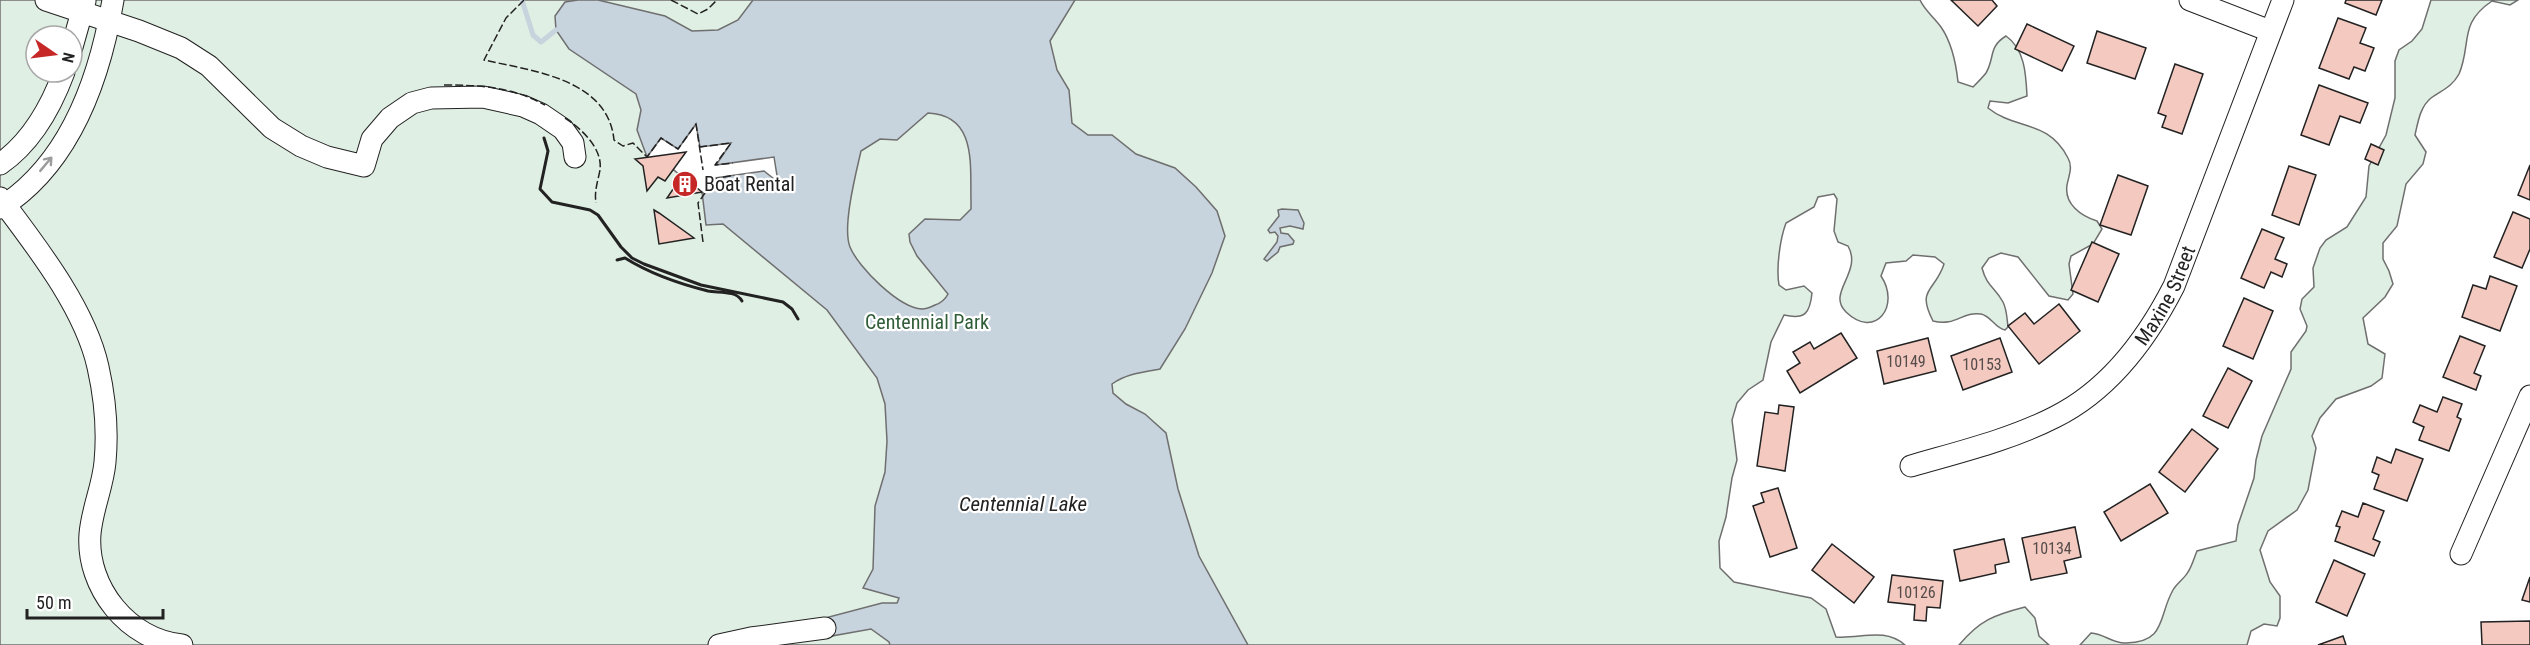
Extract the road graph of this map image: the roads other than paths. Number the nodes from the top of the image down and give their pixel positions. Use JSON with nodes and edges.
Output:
{"nodes":[{"id":1,"x":46,"y":0,"type":"edge"},
{"id":2,"x":113,"y":0,"type":"edge"},
{"id":3,"x":2190,"y":0,"type":"edge"},
{"id":4,"x":2283,"y":0,"type":"edge"},
{"id":5,"x":83,"y":6,"type":"edge"},
{"id":6,"x":109,"y":23,"type":"junction"},
{"id":7,"x":78,"y":24,"type":"edge"},
{"id":8,"x":2270,"y":31,"type":"junction"},
{"id":9,"x":59,"y":84,"type":"edge"},
{"id":10,"x":574,"y":157,"type":"dead end"},
{"id":11,"x":0,"y":164,"type":"edge"},
{"id":12,"x":2,"y":204,"type":"edge"},
{"id":13,"x":2530,"y":396,"type":"edge"},
{"id":14,"x":1911,"y":466,"type":"dead end"},
{"id":15,"x":2461,"y":554,"type":"dead end"},
{"id":16,"x":825,"y":628,"type":"dead end"},
{"id":17,"x":182,"y":645,"type":"edge"},
{"id":18,"x":719,"y":645,"type":"edge"}],
"edges":[{"from":1,"to":5,"type":"street"},
{"from":2,"to":6,"type":"street"},
{"from":3,"to":8,"type":"street"},
{"from":4,"to":8,"type":"street","name":"Maxine Street"},
{"from":5,"to":6,"type":"street"},
{"from":5,"to":7,"type":"street"},
{"from":6,"to":10,"type":"street"},
{"from":12,"to":6,"type":"street","one_way":true},
{"from":8,"to":14,"type":"street","name":"Maxine Street"},
{"from":9,"to":11,"type":"street"},
{"from":12,"to":17,"type":"street"},
{"from":13,"to":15,"type":"street"},
{"from":16,"to":18,"type":"street"}]}
